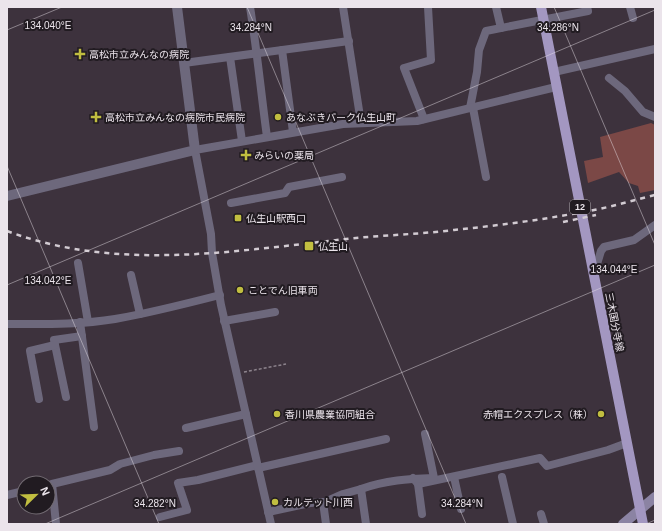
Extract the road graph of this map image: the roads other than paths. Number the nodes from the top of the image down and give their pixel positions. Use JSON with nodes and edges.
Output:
{"nodes":[{"id":1,"x":176,"y":7,"type":"edge"},
{"id":2,"x":250,"y":7,"type":"edge"},
{"id":3,"x":343,"y":7,"type":"edge"},
{"id":4,"x":428,"y":7,"type":"edge"},
{"id":5,"x":496,"y":7,"type":"edge"},
{"id":6,"x":541,"y":7,"type":"edge"},
{"id":7,"x":587,"y":7,"type":"edge"},
{"id":8,"x":630,"y":7,"type":"edge"},
{"id":9,"x":633,"y":18,"type":"dead end"},
{"id":10,"x":544,"y":20,"type":"junction"},
{"id":11,"x":500,"y":28,"type":"junction"},
{"id":12,"x":349,"y":42,"type":"junction"},
{"id":13,"x":655,"y":49,"type":"edge"},
{"id":14,"x":282,"y":50,"type":"junction"},
{"id":15,"x":256,"y":54,"type":"junction"},
{"id":16,"x":230,"y":57,"type":"junction"},
{"id":17,"x":184,"y":64,"type":"junction"},
{"id":18,"x":554,"y":72,"type":"junction"},
{"id":19,"x":609,"y":78,"type":"dead end"},
{"id":20,"x":556,"y":87,"type":"junction"},
{"id":21,"x":471,"y":108,"type":"junction"},
{"id":22,"x":655,"y":117,"type":"edge"},
{"id":23,"x":424,"y":119,"type":"junction"},
{"id":24,"x":361,"y":123,"type":"junction"},
{"id":25,"x":293,"y":132,"type":"junction"},
{"id":26,"x":267,"y":137,"type":"junction"},
{"id":27,"x":242,"y":141,"type":"junction"},
{"id":28,"x":195,"y":150,"type":"junction"},
{"id":29,"x":342,"y":177,"type":"dead end"},
{"id":30,"x":486,"y":177,"type":"dead end"},
{"id":31,"x":7,"y":196,"type":"edge"},
{"id":32,"x":231,"y":203,"type":"dead end"},
{"id":33,"x":655,"y":225,"type":"edge"},
{"id":34,"x":78,"y":263,"type":"dead end"},
{"id":35,"x":592,"y":268,"type":"junction"},
{"id":36,"x":131,"y":275,"type":"dead end"},
{"id":37,"x":220,"y":295,"type":"junction"},
{"id":38,"x":275,"y":312,"type":"dead end"},
{"id":39,"x":140,"y":314,"type":"junction"},
{"id":40,"x":224,"y":320,"type":"junction"},
{"id":41,"x":84,"y":322,"type":"junction"},
{"id":42,"x":7,"y":324,"type":"edge"},
{"id":43,"x":82,"y":336,"type":"junction"},
{"id":44,"x":55,"y":345,"type":"junction"},
{"id":45,"x":66,"y":397,"type":"dead end"},
{"id":46,"x":39,"y":400,"type":"dead end"},
{"id":47,"x":246,"y":414,"type":"junction"},
{"id":48,"x":94,"y":427,"type":"dead end"},
{"id":49,"x":186,"y":428,"type":"dead end"},
{"id":50,"x":426,"y":434,"type":"dead end"},
{"id":51,"x":386,"y":439,"type":"dead end"},
{"id":52,"x":627,"y":443,"type":"junction"},
{"id":53,"x":179,"y":451,"type":"dead end"},
{"id":54,"x":258,"y":467,"type":"junction"},
{"id":55,"x":454,"y":477,"type":"junction"},
{"id":56,"x":502,"y":478,"type":"dead end"},
{"id":57,"x":416,"y":481,"type":"junction"},
{"id":58,"x":56,"y":484,"type":"edge"},
{"id":59,"x":362,"y":490,"type":"junction"},
{"id":60,"x":655,"y":497,"type":"edge"},
{"id":61,"x":323,"y":502,"type":"junction"},
{"id":62,"x":461,"y":509,"type":"dead end"},
{"id":63,"x":640,"y":510,"type":"junction"},
{"id":64,"x":268,"y":512,"type":"junction"},
{"id":65,"x":422,"y":514,"type":"dead end"},
{"id":66,"x":541,"y":514,"type":"dead end"},
{"id":67,"x":160,"y":517,"type":"dead end"},
{"id":68,"x":271,"y":524,"type":"edge"},
{"id":69,"x":326,"y":524,"type":"edge"},
{"id":70,"x":366,"y":524,"type":"edge"},
{"id":71,"x":513,"y":524,"type":"edge"},
{"id":72,"x":544,"y":524,"type":"edge"},
{"id":73,"x":623,"y":524,"type":"edge"},
{"id":74,"x":643,"y":524,"type":"edge"}],
"edges":[{"from":1,"to":17,"type":"street"},
{"from":2,"to":15,"type":"street"},
{"from":3,"to":12,"type":"street"},
{"from":4,"to":23,"type":"street"},
{"from":5,"to":11,"type":"street"},
{"from":6,"to":10,"type":"main road","name":"三木国分寺線","number":"12"},
{"from":7,"to":10,"type":"street"},
{"from":8,"to":9,"type":"street"},
{"from":10,"to":11,"type":"street"},
{"from":10,"to":18,"type":"main road","name":"三木国分寺線","number":"12"},
{"from":11,"to":21,"type":"street"},
{"from":12,"to":14,"type":"street"},
{"from":12,"to":24,"type":"street"},
{"from":13,"to":18,"type":"street"},
{"from":14,"to":15,"type":"street"},
{"from":14,"to":25,"type":"street"},
{"from":15,"to":16,"type":"street"},
{"from":15,"to":26,"type":"street"},
{"from":16,"to":17,"type":"street"},
{"from":16,"to":27,"type":"street"},
{"from":17,"to":28,"type":"street"},
{"from":18,"to":20,"type":"main road","name":"三木国分寺線","number":"12"},
{"from":19,"to":22,"type":"street"},
{"from":20,"to":21,"type":"street"},
{"from":20,"to":35,"type":"main road","name":"三木国分寺線","number":"12"},
{"from":21,"to":23,"type":"street"},
{"from":21,"to":30,"type":"street"},
{"from":23,"to":24,"type":"street"},
{"from":24,"to":25,"type":"street"},
{"from":25,"to":26,"type":"street"},
{"from":26,"to":27,"type":"street"},
{"from":27,"to":28,"type":"street"},
{"from":28,"to":31,"type":"street"},
{"from":28,"to":37,"type":"street"},
{"from":29,"to":32,"type":"street"},
{"from":33,"to":35,"type":"street"},
{"from":34,"to":41,"type":"street"},
{"from":35,"to":52,"type":"main road","name":"三木国分寺線","number":"12"},
{"from":36,"to":39,"type":"street"},
{"from":37,"to":39,"type":"street"},
{"from":37,"to":40,"type":"street"},
{"from":38,"to":40,"type":"street"},
{"from":39,"to":41,"type":"street"},
{"from":40,"to":47,"type":"street"},
{"from":41,"to":42,"type":"street"},
{"from":41,"to":43,"type":"street"},
{"from":43,"to":44,"type":"street"},
{"from":43,"to":48,"type":"street"},
{"from":44,"to":45,"type":"street"},
{"from":44,"to":46,"type":"street"},
{"from":47,"to":49,"type":"street"},
{"from":47,"to":54,"type":"street"},
{"from":50,"to":57,"type":"street"},
{"from":51,"to":54,"type":"street"},
{"from":52,"to":55,"type":"street"},
{"from":52,"to":63,"type":"main road","name":"三木国分寺線","number":"12"},
{"from":53,"to":58,"type":"street"},
{"from":54,"to":64,"type":"street"},
{"from":54,"to":67,"type":"street"},
{"from":55,"to":57,"type":"street"},
{"from":55,"to":62,"type":"street"},
{"from":56,"to":71,"type":"street"},
{"from":57,"to":59,"type":"street"},
{"from":57,"to":65,"type":"street"},
{"from":59,"to":61,"type":"street"},
{"from":59,"to":70,"type":"street"},
{"from":60,"to":63,"type":"main road"},
{"from":61,"to":64,"type":"street"},
{"from":61,"to":69,"type":"street"},
{"from":63,"to":73,"type":"main road"},
{"from":63,"to":74,"type":"main road","name":"三木国分寺線","number":"12"},
{"from":64,"to":68,"type":"street"},
{"from":66,"to":72,"type":"street"}]}
